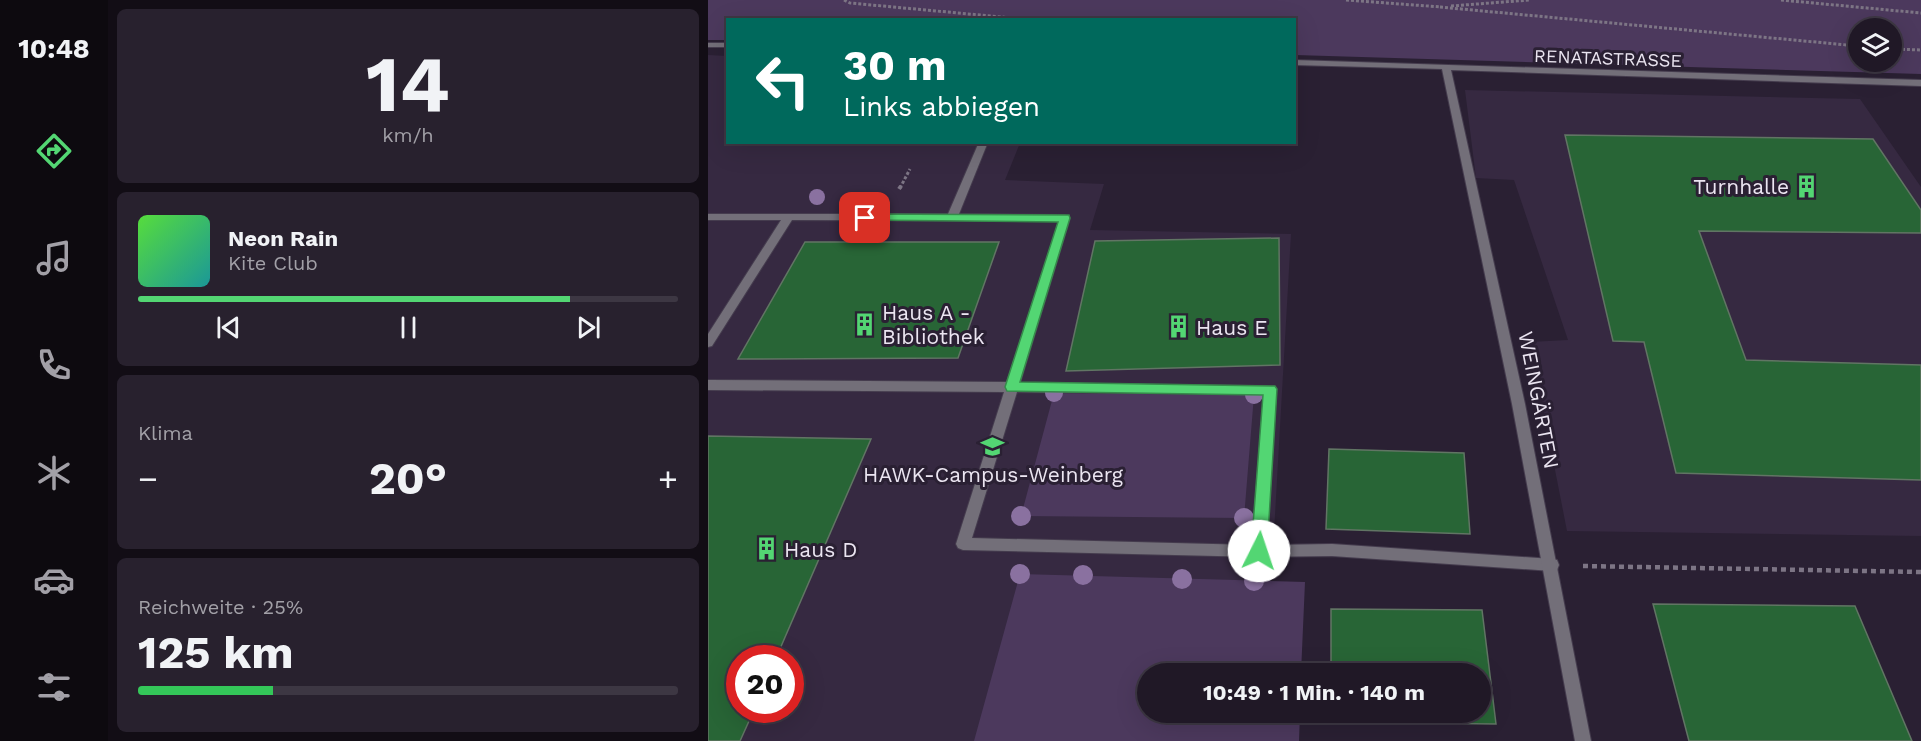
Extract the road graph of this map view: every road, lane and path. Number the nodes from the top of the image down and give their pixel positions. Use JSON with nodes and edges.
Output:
{"nodes":[{"id":1,"x":844,"y":0,"type":"edge"},
{"id":2,"x":1346,"y":0,"type":"edge"},
{"id":3,"x":1530,"y":0,"type":"edge"},
{"id":4,"x":1781,"y":0,"type":"edge"},
{"id":5,"x":1440,"y":7,"type":"junction"},
{"id":6,"x":1921,"y":13,"type":"edge"},
{"id":7,"x":1012,"y":18,"type":"edge"},
{"id":8,"x":708,"y":45,"type":"edge"},
{"id":9,"x":726,"y":45,"type":"edge"},
{"id":10,"x":1848,"y":45,"type":"edge"},
{"id":11,"x":1902,"y":49,"type":"edge"},
{"id":12,"x":1921,"y":50,"type":"edge"},
{"id":13,"x":1296,"y":62,"type":"edge"},
{"id":14,"x":1446,"y":68,"type":"junction"},
{"id":15,"x":1921,"y":83,"type":"edge"},
{"id":16,"x":983,"y":144,"type":"edge"},
{"id":17,"x":708,"y":217,"type":"edge"},
{"id":18,"x":788,"y":218,"type":"junction"},
{"id":19,"x":952,"y":218,"type":"junction"},
{"id":20,"x":708,"y":343,"type":"edge"},
{"id":21,"x":708,"y":385,"type":"edge"},
{"id":22,"x":1011,"y":387,"type":"junction"},
{"id":23,"x":1259,"y":551,"type":"junction"},
{"id":24,"x":1552,"y":565,"type":"junction"},
{"id":25,"x":1921,"y":572,"type":"edge"},
{"id":26,"x":1583,"y":741,"type":"edge"}],
"edges":[{"from":1,"to":7,"type":"path"},
{"from":2,"to":5,"type":"path"},
{"from":3,"to":5,"type":"path"},
{"from":4,"to":6,"type":"path"},
{"from":5,"to":10,"type":"path"},
{"from":8,"to":9,"type":"street"},
{"from":11,"to":12,"type":"path"},
{"from":13,"to":14,"type":"street","name":"RENATASTRASSE"},
{"from":14,"to":15,"type":"street","name":"RENATASTRASSE"},
{"from":14,"to":24,"type":"street","name":"WEINGÄRTEN"},
{"from":16,"to":19,"type":"street"},
{"from":17,"to":18,"type":"street"},
{"from":18,"to":19,"type":"street"},
{"from":18,"to":20,"type":"street"},
{"from":19,"to":22,"type":"street"},
{"from":21,"to":22,"type":"street"},
{"from":22,"to":23,"type":"street"},
{"from":22,"to":23,"type":"street"},
{"from":23,"to":24,"type":"street"},
{"from":24,"to":25,"type":"path"},
{"from":24,"to":26,"type":"street","name":"WEINGÄRTEN"}]}
